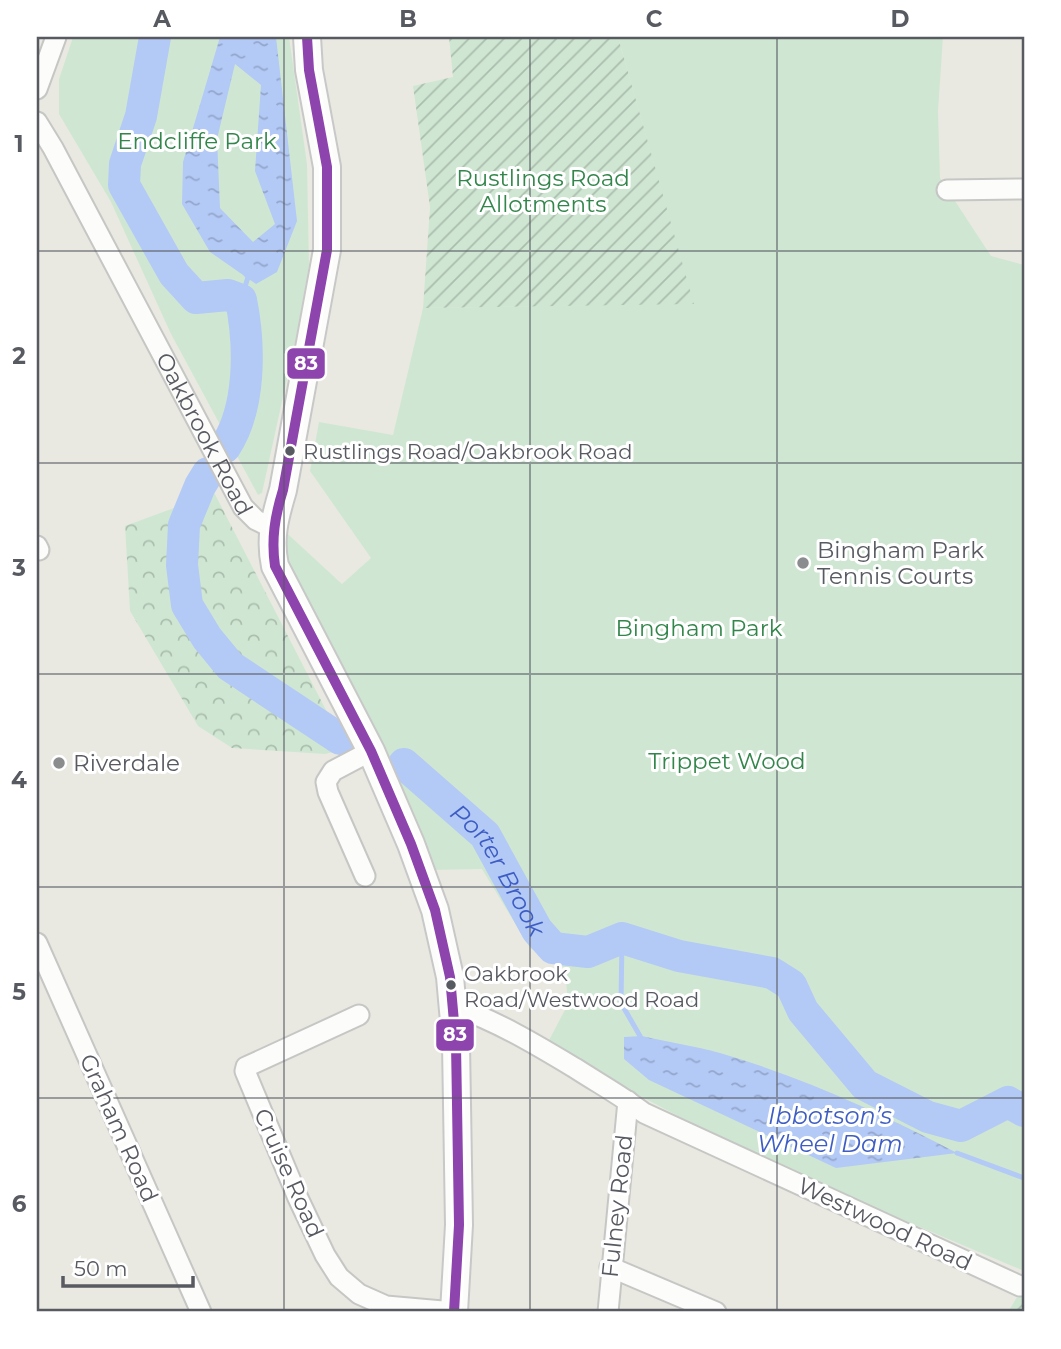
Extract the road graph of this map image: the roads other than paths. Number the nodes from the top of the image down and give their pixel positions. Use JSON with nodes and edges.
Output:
{"nodes":[{"id":1,"x":56,"y":37,"type":"edge"},
{"id":2,"x":307,"y":37,"type":"edge"},
{"id":3,"x":37,"y":89,"type":"edge"},
{"id":4,"x":37,"y":122,"type":"edge"},
{"id":5,"x":1024,"y":189,"type":"edge"},
{"id":6,"x":947,"y":190,"type":"dead end"},
{"id":7,"x":272,"y":528,"type":"junction"},
{"id":8,"x":371,"y":751,"type":"junction"},
{"id":9,"x":365,"y":876,"type":"dead end"},
{"id":10,"x":37,"y":943,"type":"edge"},
{"id":11,"x":453,"y":1006,"type":"junction"},
{"id":12,"x":359,"y":1015,"type":"dead end"},
{"id":13,"x":628,"y":1101,"type":"junction"},
{"id":14,"x":610,"y":1267,"type":"junction"},
{"id":15,"x":1020,"y":1286,"type":"dead end"},
{"id":16,"x":201,"y":1312,"type":"edge"},
{"id":17,"x":454,"y":1312,"type":"edge"},
{"id":18,"x":608,"y":1312,"type":"edge"},
{"id":19,"x":716,"y":1312,"type":"edge"}],
"edges":[{"from":1,"to":3,"type":"street"},
{"from":2,"to":7,"type":"street"},
{"from":4,"to":7,"type":"street","name":"Oakbrook Road"},
{"from":5,"to":6,"type":"street"},
{"from":7,"to":8,"type":"street","name":"Oakbrook Road"},
{"from":8,"to":9,"type":"street"},
{"from":8,"to":11,"type":"street","name":"Oakbrook Road"},
{"from":10,"to":16,"type":"street","name":"Graham Road"},
{"from":11,"to":13,"type":"street","name":"Westwood Road"},
{"from":11,"to":17,"type":"street","name":"Oakbrook Road"},
{"from":12,"to":17,"type":"street","name":"Cruise Road"},
{"from":13,"to":14,"type":"street","name":"Fulney Road"},
{"from":13,"to":15,"type":"street","name":"Westwood Road"},
{"from":14,"to":18,"type":"street","name":"Fulney Road"},
{"from":14,"to":19,"type":"street"}]}
